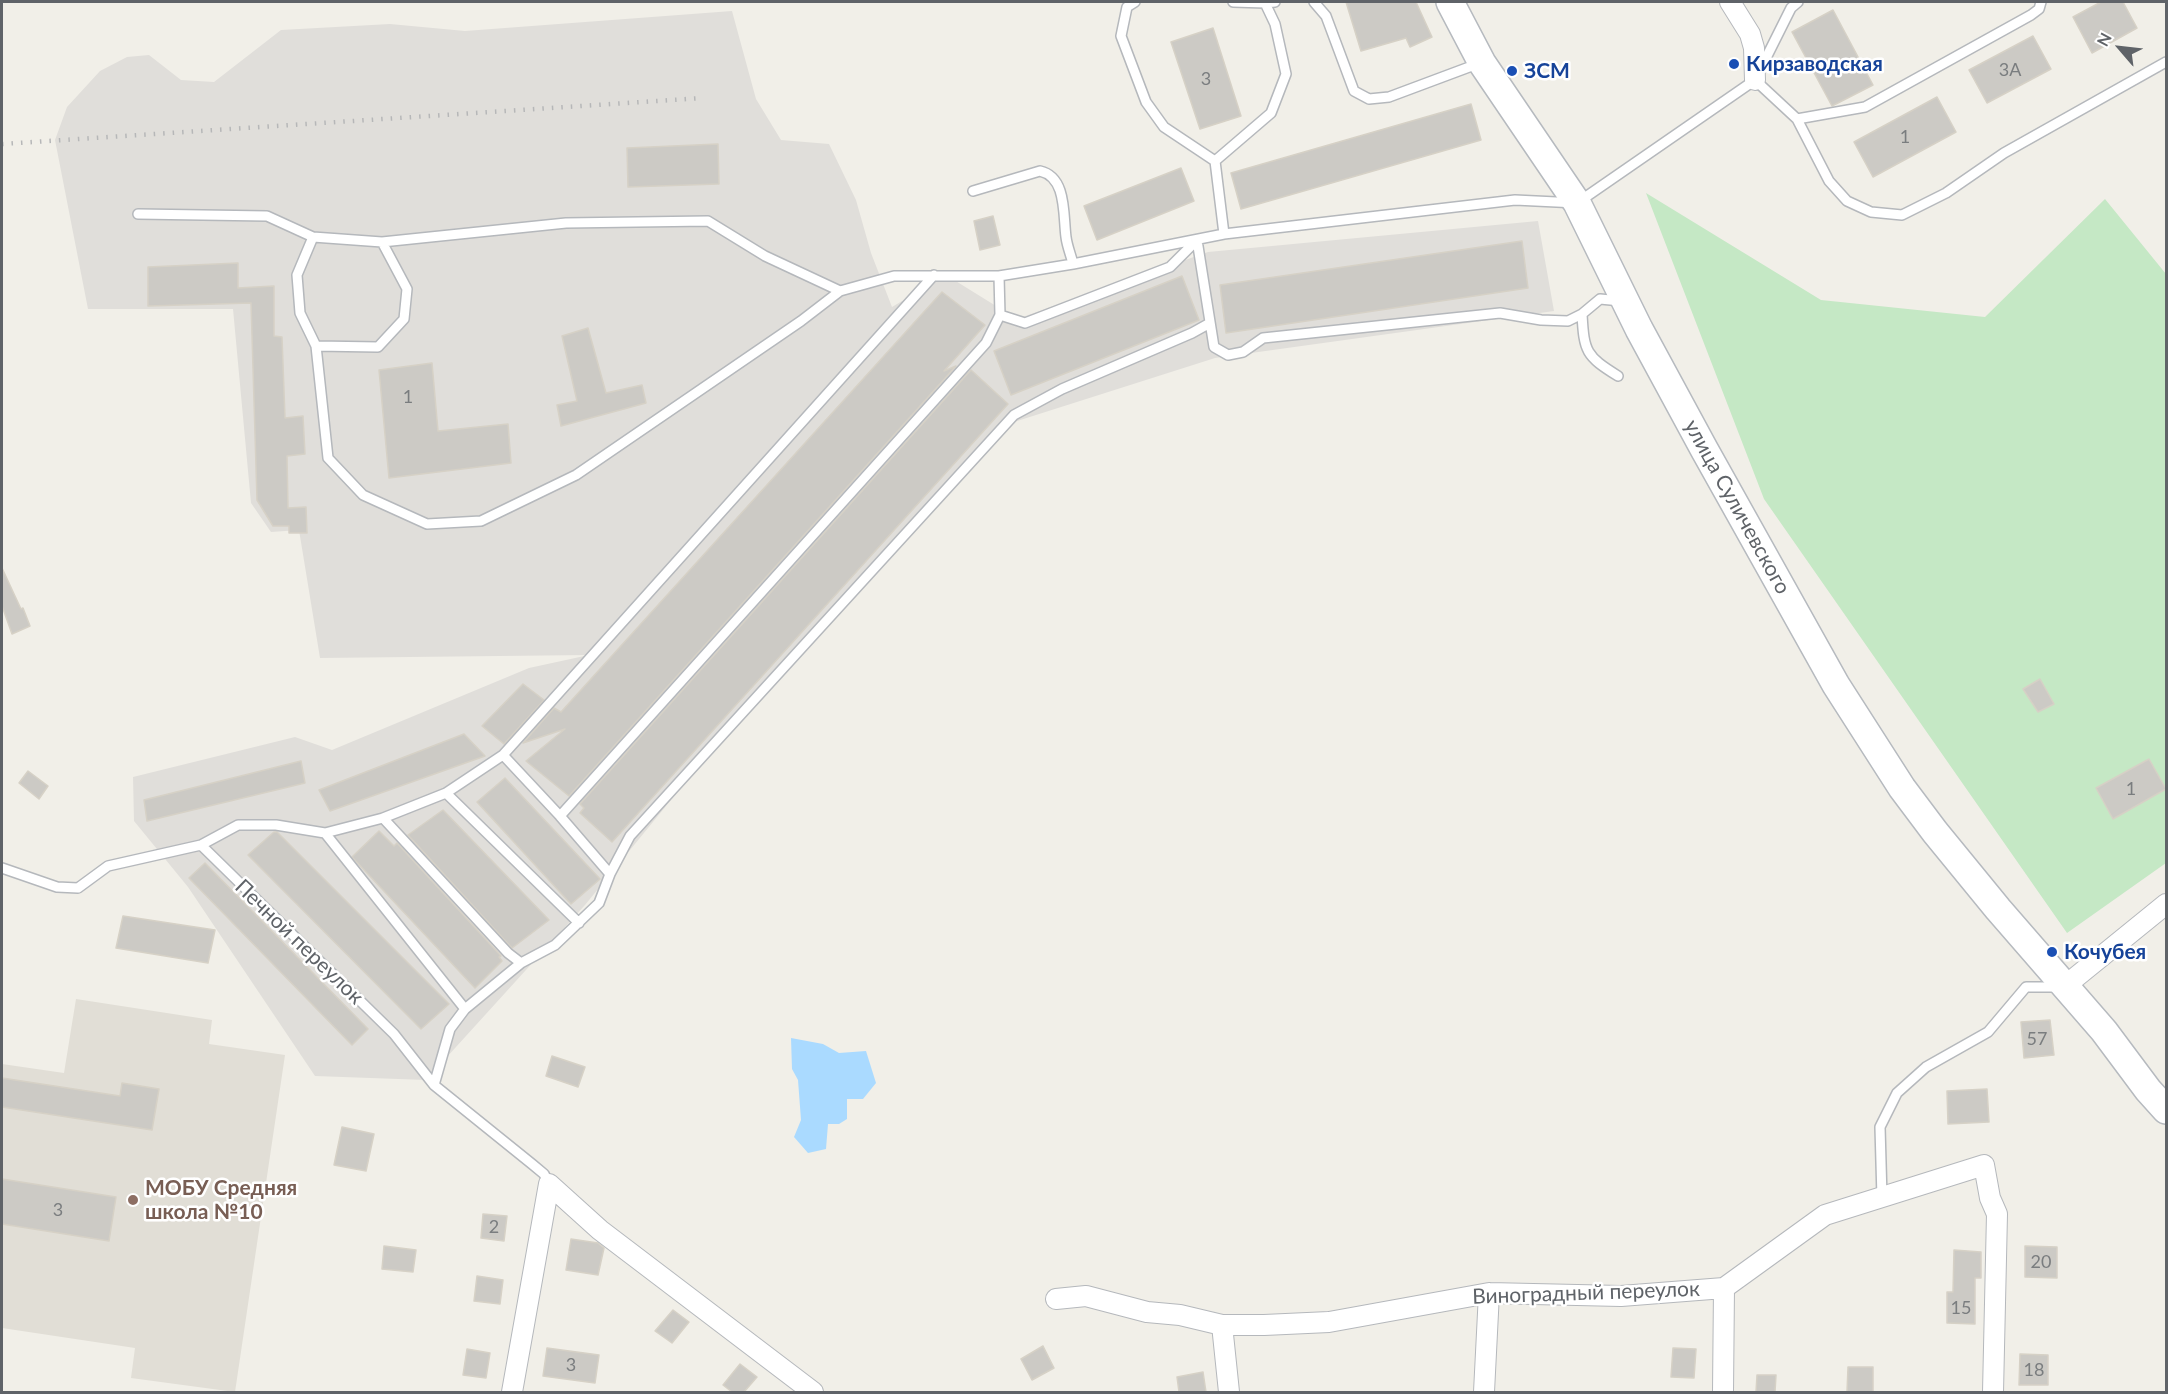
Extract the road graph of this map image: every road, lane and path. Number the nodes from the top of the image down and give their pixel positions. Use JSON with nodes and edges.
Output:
{"nodes":[{"id":1,"x":1135,"y":2,"type":"edge"},
{"id":2,"x":1233,"y":2,"type":"edge"},
{"id":3,"x":1270,"y":2,"type":"edge"},
{"id":4,"x":1314,"y":2,"type":"edge"},
{"id":5,"x":1450,"y":2,"type":"edge"},
{"id":6,"x":1730,"y":2,"type":"edge"},
{"id":7,"x":1798,"y":2,"type":"edge"},
{"id":8,"x":2040,"y":2,"type":"edge"},
{"id":9,"x":2166,"y":62,"type":"edge"},
{"id":10,"x":1482,"y":63,"type":"junction"},
{"id":11,"x":1755,"y":80,"type":"junction"},
{"id":12,"x":1797,"y":119,"type":"junction"},
{"id":13,"x":1215,"y":161,"type":"junction"},
{"id":14,"x":973,"y":191,"type":"dead end"},
{"id":15,"x":1577,"y":203,"type":"junction"},
{"id":16,"x":138,"y":214,"type":"dead end"},
{"id":17,"x":1224,"y":234,"type":"junction"},
{"id":18,"x":313,"y":237,"type":"junction"},
{"id":19,"x":1197,"y":240,"type":"junction"},
{"id":20,"x":382,"y":242,"type":"junction"},
{"id":21,"x":1073,"y":264,"type":"junction"},
{"id":22,"x":934,"y":275,"type":"junction"},
{"id":23,"x":999,"y":276,"type":"junction"},
{"id":24,"x":840,"y":291,"type":"junction"},
{"id":25,"x":1626,"y":302,"type":"junction"},
{"id":26,"x":1581,"y":314,"type":"junction"},
{"id":27,"x":1000,"y":315,"type":"junction"},
{"id":28,"x":1210,"y":323,"type":"junction"},
{"id":29,"x":316,"y":346,"type":"junction"},
{"id":30,"x":1618,"y":376,"type":"dead end"},
{"id":31,"x":503,"y":755,"type":"junction"},
{"id":32,"x":446,"y":793,"type":"junction"},
{"id":33,"x":560,"y":816,"type":"junction"},
{"id":34,"x":383,"y":819,"type":"junction"},
{"id":35,"x":325,"y":833,"type":"junction"},
{"id":36,"x":201,"y":845,"type":"junction"},
{"id":37,"x":2,"y":868,"type":"edge"},
{"id":38,"x":610,"y":874,"type":"junction"},
{"id":39,"x":2166,"y":904,"type":"edge"},
{"id":40,"x":579,"y":923,"type":"junction"},
{"id":41,"x":521,"y":963,"type":"junction"},
{"id":42,"x":2065,"y":986,"type":"junction"},
{"id":43,"x":465,"y":1010,"type":"junction"},
{"id":44,"x":434,"y":1085,"type":"junction"},
{"id":45,"x":2166,"y":1110,"type":"edge"},
{"id":46,"x":549,"y":1184,"type":"junction"},
{"id":47,"x":1882,"y":1198,"type":"junction"},
{"id":48,"x":1724,"y":1288,"type":"junction"},
{"id":49,"x":1489,"y":1293,"type":"junction"},
{"id":50,"x":1056,"y":1299,"type":"dead end"},
{"id":51,"x":1222,"y":1325,"type":"junction"},
{"id":52,"x":513,"y":1392,"type":"edge"},
{"id":53,"x":813,"y":1392,"type":"edge"},
{"id":54,"x":1229,"y":1392,"type":"edge"},
{"id":55,"x":1484,"y":1392,"type":"edge"},
{"id":56,"x":1723,"y":1392,"type":"edge"},
{"id":57,"x":1993,"y":1392,"type":"edge"}],
"edges":[{"from":1,"to":13,"type":"lane"},
{"from":2,"to":3,"type":"lane"},
{"from":3,"to":13,"type":"lane"},
{"from":4,"to":10,"type":"lane"},
{"from":5,"to":10,"type":"street","name":"улица Суличевского"},
{"from":6,"to":11,"type":"street"},
{"from":7,"to":11,"type":"lane"},
{"from":8,"to":12,"type":"lane"},
{"from":9,"to":12,"type":"lane"},
{"from":10,"to":15,"type":"street","name":"улица Суличевского"},
{"from":11,"to":12,"type":"lane"},
{"from":11,"to":15,"type":"lane"},
{"from":13,"to":17,"type":"lane"},
{"from":14,"to":21,"type":"lane"},
{"from":15,"to":17,"type":"lane"},
{"from":15,"to":25,"type":"street","name":"улица Суличевского"},
{"from":16,"to":18,"type":"lane"},
{"from":17,"to":19,"type":"lane"},
{"from":18,"to":20,"type":"lane"},
{"from":18,"to":29,"type":"lane"},
{"from":19,"to":21,"type":"lane"},
{"from":19,"to":27,"type":"lane"},
{"from":19,"to":28,"type":"lane"},
{"from":20,"to":24,"type":"lane"},
{"from":20,"to":29,"type":"lane"},
{"from":21,"to":23,"type":"lane"},
{"from":22,"to":23,"type":"lane"},
{"from":22,"to":24,"type":"lane"},
{"from":22,"to":31,"type":"lane"},
{"from":23,"to":27,"type":"lane"},
{"from":24,"to":29,"type":"lane"},
{"from":25,"to":26,"type":"lane"},
{"from":25,"to":42,"type":"street","name":"улица Суличевского"},
{"from":26,"to":28,"type":"lane"},
{"from":26,"to":30,"type":"lane"},
{"from":27,"to":33,"type":"lane"},
{"from":28,"to":38,"type":"lane"},
{"from":31,"to":32,"type":"lane"},
{"from":31,"to":33,"type":"lane"},
{"from":32,"to":34,"type":"lane"},
{"from":32,"to":40,"type":"lane"},
{"from":33,"to":38,"type":"lane"},
{"from":34,"to":35,"type":"lane"},
{"from":34,"to":41,"type":"lane"},
{"from":35,"to":36,"type":"lane"},
{"from":35,"to":43,"type":"lane"},
{"from":36,"to":37,"type":"lane"},
{"from":36,"to":44,"type":"lane","name":"Печной переулок"},
{"from":38,"to":40,"type":"lane"},
{"from":39,"to":42,"type":"street"},
{"from":40,"to":41,"type":"lane"},
{"from":41,"to":43,"type":"lane"},
{"from":42,"to":45,"type":"street","name":"улица Суличевского"},
{"from":42,"to":47,"type":"lane"},
{"from":43,"to":44,"type":"lane"},
{"from":44,"to":46,"type":"lane","name":"Печной переулок"},
{"from":46,"to":52,"type":"street"},
{"from":46,"to":53,"type":"street"},
{"from":47,"to":48,"type":"street","name":"Виноградный переулок"},
{"from":47,"to":57,"type":"street","name":"Виноградный переулок"},
{"from":48,"to":49,"type":"street","name":"Виноградный переулок"},
{"from":48,"to":56,"type":"street"},
{"from":49,"to":51,"type":"street","name":"Виноградный переулок"},
{"from":49,"to":55,"type":"street"},
{"from":50,"to":51,"type":"street","name":"Виноградный переулок"},
{"from":51,"to":54,"type":"street"}]}
